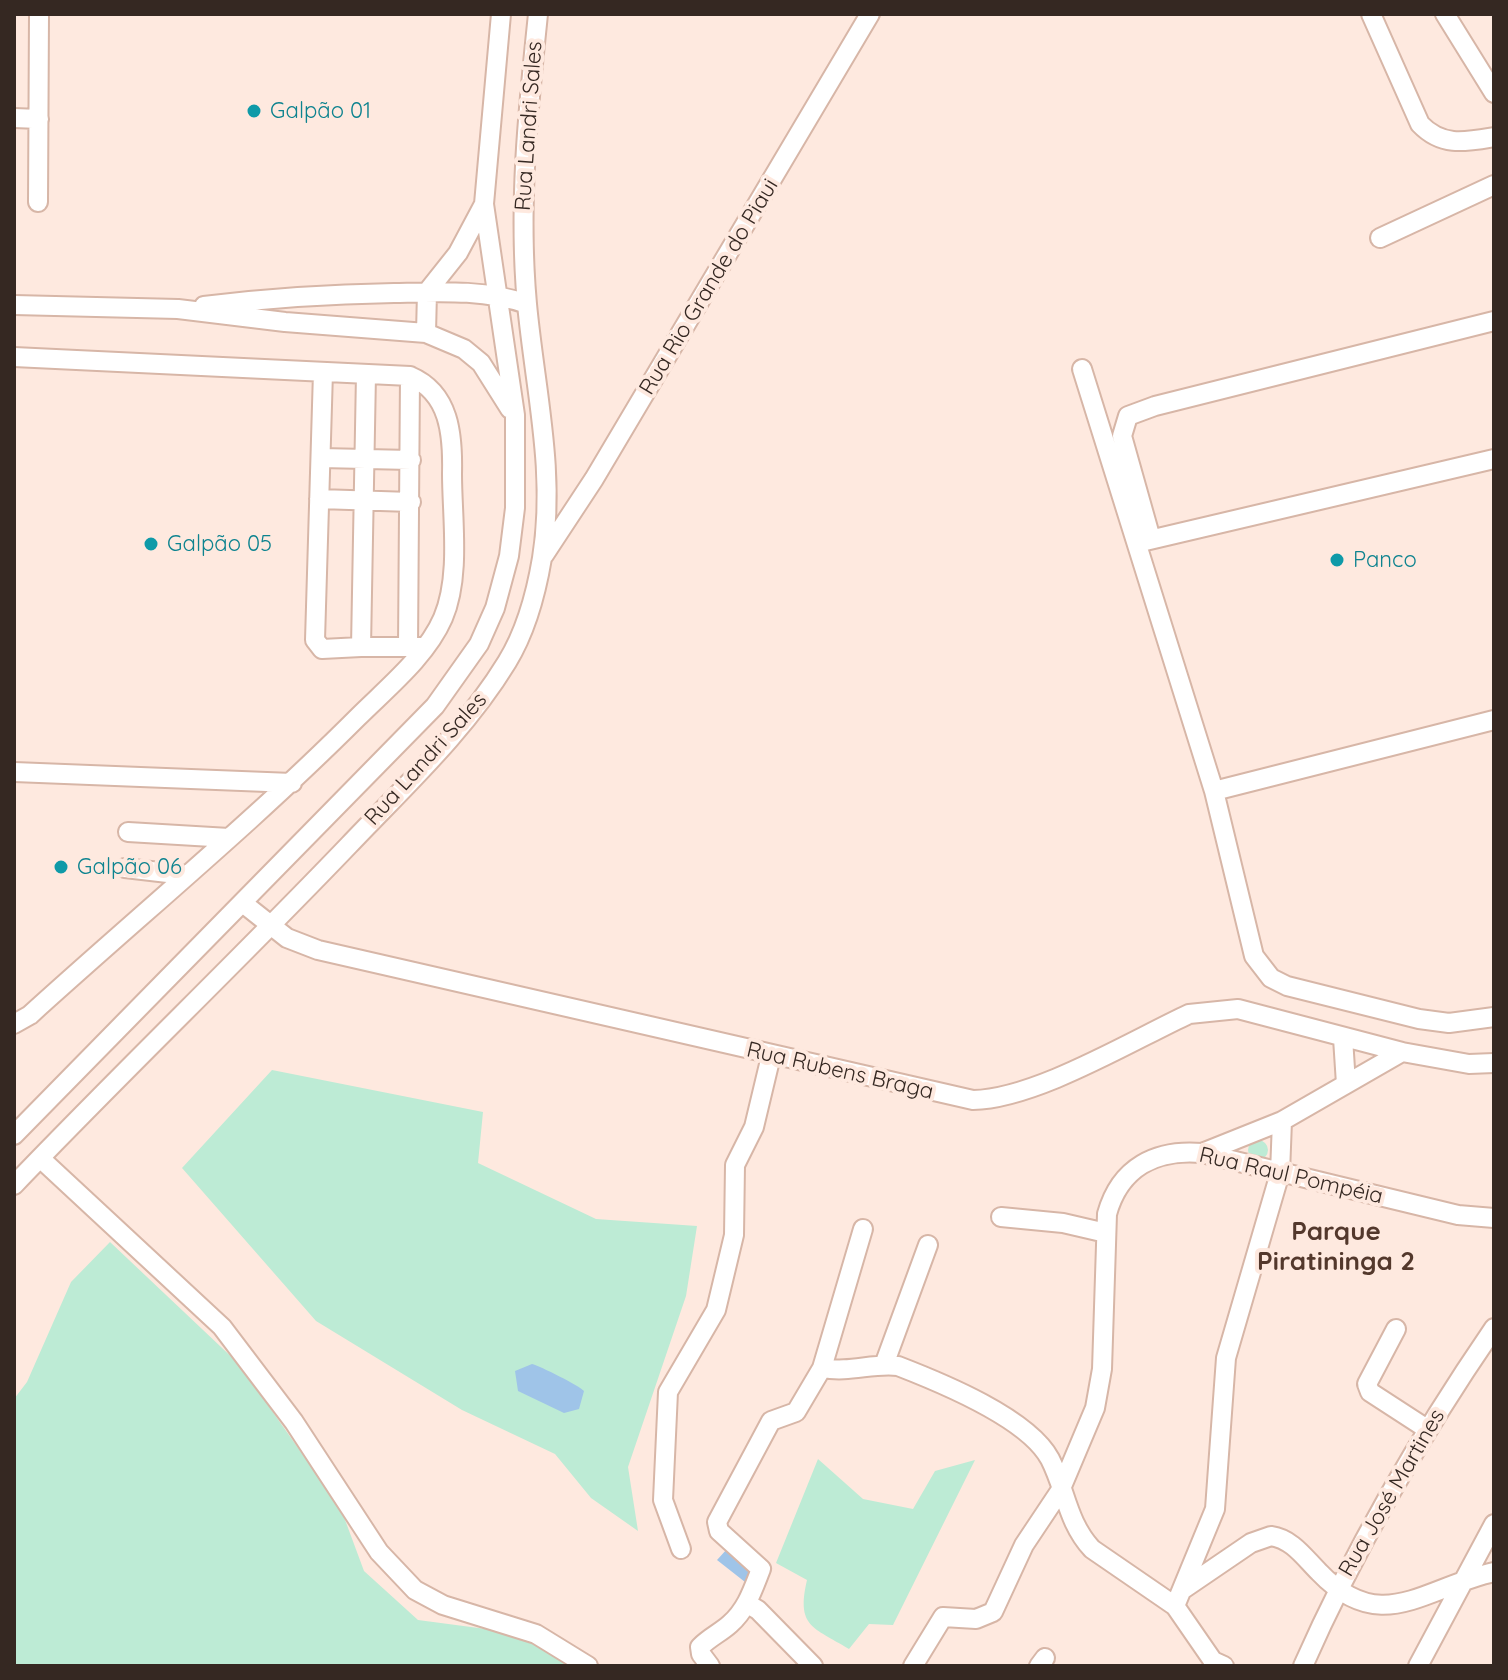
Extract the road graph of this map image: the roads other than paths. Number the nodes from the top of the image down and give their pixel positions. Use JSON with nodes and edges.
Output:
{"nodes":[{"id":1,"x":39,"y":14,"type":"edge"},
{"id":2,"x":501,"y":14,"type":"edge"},
{"id":3,"x":538,"y":14,"type":"edge"},
{"id":4,"x":870,"y":14,"type":"edge"},
{"id":5,"x":1371,"y":14,"type":"edge"},
{"id":6,"x":1445,"y":14,"type":"edge"},
{"id":7,"x":1494,"y":93,"type":"edge"},
{"id":8,"x":14,"y":118,"type":"edge"},
{"id":9,"x":39,"y":119,"type":"junction"},
{"id":10,"x":1494,"y":137,"type":"edge"},
{"id":11,"x":1494,"y":185,"type":"edge"},
{"id":12,"x":38,"y":202,"type":"dead end"},
{"id":13,"x":484,"y":204,"type":"junction"},
{"id":14,"x":1380,"y":238,"type":"dead end"},
{"id":15,"x":427,"y":292,"type":"junction"},
{"id":16,"x":496,"y":294,"type":"junction"},
{"id":17,"x":527,"y":304,"type":"junction"},
{"id":18,"x":14,"y":305,"type":"edge"},
{"id":19,"x":178,"y":309,"type":"junction"},
{"id":20,"x":1494,"y":321,"type":"edge"},
{"id":21,"x":426,"y":333,"type":"junction"},
{"id":22,"x":14,"y":357,"type":"edge"},
{"id":23,"x":1082,"y":369,"type":"dead end"},
{"id":24,"x":323,"y":372,"type":"junction"},
{"id":25,"x":366,"y":374,"type":"junction"},
{"id":26,"x":410,"y":376,"type":"junction"},
{"id":27,"x":515,"y":415,"type":"junction"},
{"id":28,"x":542,"y":417,"type":"junction"},
{"id":29,"x":321,"y":458,"type":"junction"},
{"id":30,"x":1494,"y":459,"type":"edge"},
{"id":31,"x":365,"y":460,"type":"junction"},
{"id":32,"x":411,"y":460,"type":"junction"},
{"id":33,"x":319,"y":499,"type":"junction"},
{"id":34,"x":364,"y":499,"type":"junction"},
{"id":35,"x":411,"y":502,"type":"junction"},
{"id":36,"x":1145,"y":541,"type":"junction"},
{"id":37,"x":543,"y":557,"type":"junction"},
{"id":38,"x":361,"y":647,"type":"junction"},
{"id":39,"x":416,"y":647,"type":"junction"},
{"id":40,"x":1494,"y":720,"type":"edge"},
{"id":41,"x":14,"y":772,"type":"edge"},
{"id":42,"x":292,"y":783,"type":"junction"},
{"id":43,"x":1214,"y":791,"type":"junction"},
{"id":44,"x":128,"y":832,"type":"dead end"},
{"id":45,"x":229,"y":838,"type":"junction"},
{"id":46,"x":125,"y":868,"type":"dead end"},
{"id":47,"x":185,"y":875,"type":"junction"},
{"id":48,"x":244,"y":904,"type":"junction"},
{"id":49,"x":271,"y":927,"type":"junction"},
{"id":50,"x":1494,"y":1017,"type":"edge"},
{"id":51,"x":14,"y":1024,"type":"edge"},
{"id":52,"x":1343,"y":1038,"type":"junction"},
{"id":53,"x":1402,"y":1052,"type":"junction"},
{"id":54,"x":771,"y":1056,"type":"junction"},
{"id":55,"x":1494,"y":1063,"type":"edge"},
{"id":56,"x":1346,"y":1084,"type":"junction"},
{"id":57,"x":1282,"y":1121,"type":"junction"},
{"id":58,"x":14,"y":1135,"type":"edge"},
{"id":59,"x":1202,"y":1153,"type":"junction"},
{"id":60,"x":40,"y":1158,"type":"junction"},
{"id":61,"x":1280,"y":1173,"type":"junction"},
{"id":62,"x":14,"y":1185,"type":"edge"},
{"id":63,"x":1001,"y":1217,"type":"dead end"},
{"id":64,"x":1494,"y":1218,"type":"edge"},
{"id":65,"x":863,"y":1229,"type":"dead end"},
{"id":66,"x":1106,"y":1233,"type":"junction"},
{"id":67,"x":928,"y":1245,"type":"dead end"},
{"id":68,"x":1494,"y":1328,"type":"edge"},
{"id":69,"x":1396,"y":1329,"type":"dead end"},
{"id":70,"x":884,"y":1365,"type":"junction"},
{"id":71,"x":822,"y":1368,"type":"junction"},
{"id":72,"x":1427,"y":1429,"type":"junction"},
{"id":73,"x":1060,"y":1491,"type":"junction"},
{"id":74,"x":1494,"y":1524,"type":"edge"},
{"id":75,"x":681,"y":1549,"type":"dead end"},
{"id":76,"x":1494,"y":1572,"type":"edge"},
{"id":77,"x":1462,"y":1581,"type":"junction"},
{"id":78,"x":1336,"y":1590,"type":"junction"},
{"id":79,"x":1178,"y":1598,"type":"junction"},
{"id":80,"x":748,"y":1604,"type":"junction"},
{"id":81,"x":1216,"y":1664,"type":"edge"},
{"id":82,"x":588,"y":1666,"type":"edge"},
{"id":83,"x":710,"y":1666,"type":"edge"},
{"id":84,"x":813,"y":1666,"type":"edge"},
{"id":85,"x":913,"y":1666,"type":"edge"},
{"id":86,"x":1303,"y":1666,"type":"edge"},
{"id":87,"x":1418,"y":1666,"type":"edge"}],
"edges":[{"from":1,"to":9,"type":"street"},
{"from":2,"to":13,"type":"street","name":"Rua Landri Sales"},
{"from":3,"to":17,"type":"street","name":"Rua Landri Sales"},
{"from":4,"to":37,"type":"street","name":"Rua Rio Grande do Piaui"},
{"from":5,"to":10,"type":"street"},
{"from":6,"to":7,"type":"street"},
{"from":8,"to":9,"type":"street"},
{"from":9,"to":12,"type":"street"},
{"from":11,"to":14,"type":"street"},
{"from":13,"to":15,"type":"street"},
{"from":13,"to":16,"type":"street","name":"Rua Landri Sales"},
{"from":15,"to":16,"type":"street"},
{"from":15,"to":19,"type":"street"},
{"from":15,"to":21,"type":"street"},
{"from":16,"to":17,"type":"street"},
{"from":16,"to":27,"type":"street","name":"Rua Landri Sales"},
{"from":17,"to":28,"type":"street","name":"Rua Landri Sales"},
{"from":18,"to":19,"type":"street"},
{"from":19,"to":21,"type":"street"},
{"from":20,"to":36,"type":"street"},
{"from":21,"to":27,"type":"street"},
{"from":22,"to":24,"type":"street"},
{"from":23,"to":36,"type":"street"},
{"from":24,"to":25,"type":"street"},
{"from":24,"to":29,"type":"street"},
{"from":25,"to":26,"type":"street"},
{"from":25,"to":31,"type":"street"},
{"from":26,"to":32,"type":"street"},
{"from":26,"to":39,"type":"street"},
{"from":27,"to":28,"type":"street"},
{"from":27,"to":48,"type":"street","name":"Rua Landri Sales"},
{"from":28,"to":37,"type":"street","name":"Rua Landri Sales"},
{"from":29,"to":31,"type":"street"},
{"from":29,"to":33,"type":"street"},
{"from":30,"to":36,"type":"street"},
{"from":31,"to":32,"type":"street"},
{"from":31,"to":34,"type":"street"},
{"from":32,"to":35,"type":"street"},
{"from":33,"to":34,"type":"street"},
{"from":33,"to":38,"type":"street"},
{"from":34,"to":35,"type":"street"},
{"from":34,"to":38,"type":"street"},
{"from":35,"to":39,"type":"street"},
{"from":36,"to":43,"type":"street"},
{"from":37,"to":49,"type":"street","name":"Rua Landri Sales"},
{"from":38,"to":39,"type":"street"},
{"from":39,"to":42,"type":"street"},
{"from":40,"to":43,"type":"street"},
{"from":41,"to":42,"type":"street"},
{"from":42,"to":45,"type":"street"},
{"from":43,"to":50,"type":"street"},
{"from":44,"to":45,"type":"street"},
{"from":45,"to":47,"type":"street"},
{"from":46,"to":47,"type":"street"},
{"from":47,"to":51,"type":"street"},
{"from":48,"to":49,"type":"street","name":"Rua Rubens Braga"},
{"from":48,"to":58,"type":"street","name":"Rua Landri Sales"},
{"from":49,"to":54,"type":"street","name":"Rua Rubens Braga"},
{"from":49,"to":60,"type":"street","name":"Rua Landri Sales"},
{"from":52,"to":53,"type":"street","name":"Rua Rubens Braga"},
{"from":52,"to":54,"type":"street","name":"Rua Rubens Braga"},
{"from":52,"to":56,"type":"street"},
{"from":53,"to":55,"type":"street","name":"Rua Rubens Braga"},
{"from":53,"to":56,"type":"street"},
{"from":54,"to":75,"type":"street"},
{"from":56,"to":57,"type":"street"},
{"from":57,"to":59,"type":"street"},
{"from":57,"to":61,"type":"street"},
{"from":59,"to":61,"type":"street","name":"Rua Raul Pompéia"},
{"from":59,"to":66,"type":"street","name":"Rua Raul Pompéia"},
{"from":60,"to":62,"type":"street","name":"Rua Landri Sales"},
{"from":60,"to":82,"type":"street"},
{"from":61,"to":64,"type":"street","name":"Rua Raul Pompéia"},
{"from":61,"to":79,"type":"street"},
{"from":63,"to":66,"type":"street"},
{"from":65,"to":71,"type":"street"},
{"from":66,"to":73,"type":"street","name":"Rua Raul Pompéia"},
{"from":67,"to":70,"type":"street"},
{"from":68,"to":72,"type":"street","name":"Rua José Martines"},
{"from":69,"to":72,"type":"street"},
{"from":70,"to":71,"type":"street"},
{"from":70,"to":73,"type":"street"},
{"from":71,"to":80,"type":"street"},
{"from":72,"to":78,"type":"street","name":"Rua José Martines"},
{"from":73,"to":79,"type":"street"},
{"from":73,"to":85,"type":"street","name":"Rua Raul Pompéia"},
{"from":74,"to":77,"type":"street"},
{"from":76,"to":77,"type":"street"},
{"from":77,"to":78,"type":"street"},
{"from":77,"to":87,"type":"street"},
{"from":78,"to":79,"type":"street"},
{"from":78,"to":86,"type":"street","name":"Rua José Martines"},
{"from":79,"to":81,"type":"street"},
{"from":80,"to":83,"type":"street"},
{"from":80,"to":84,"type":"street"}]}
